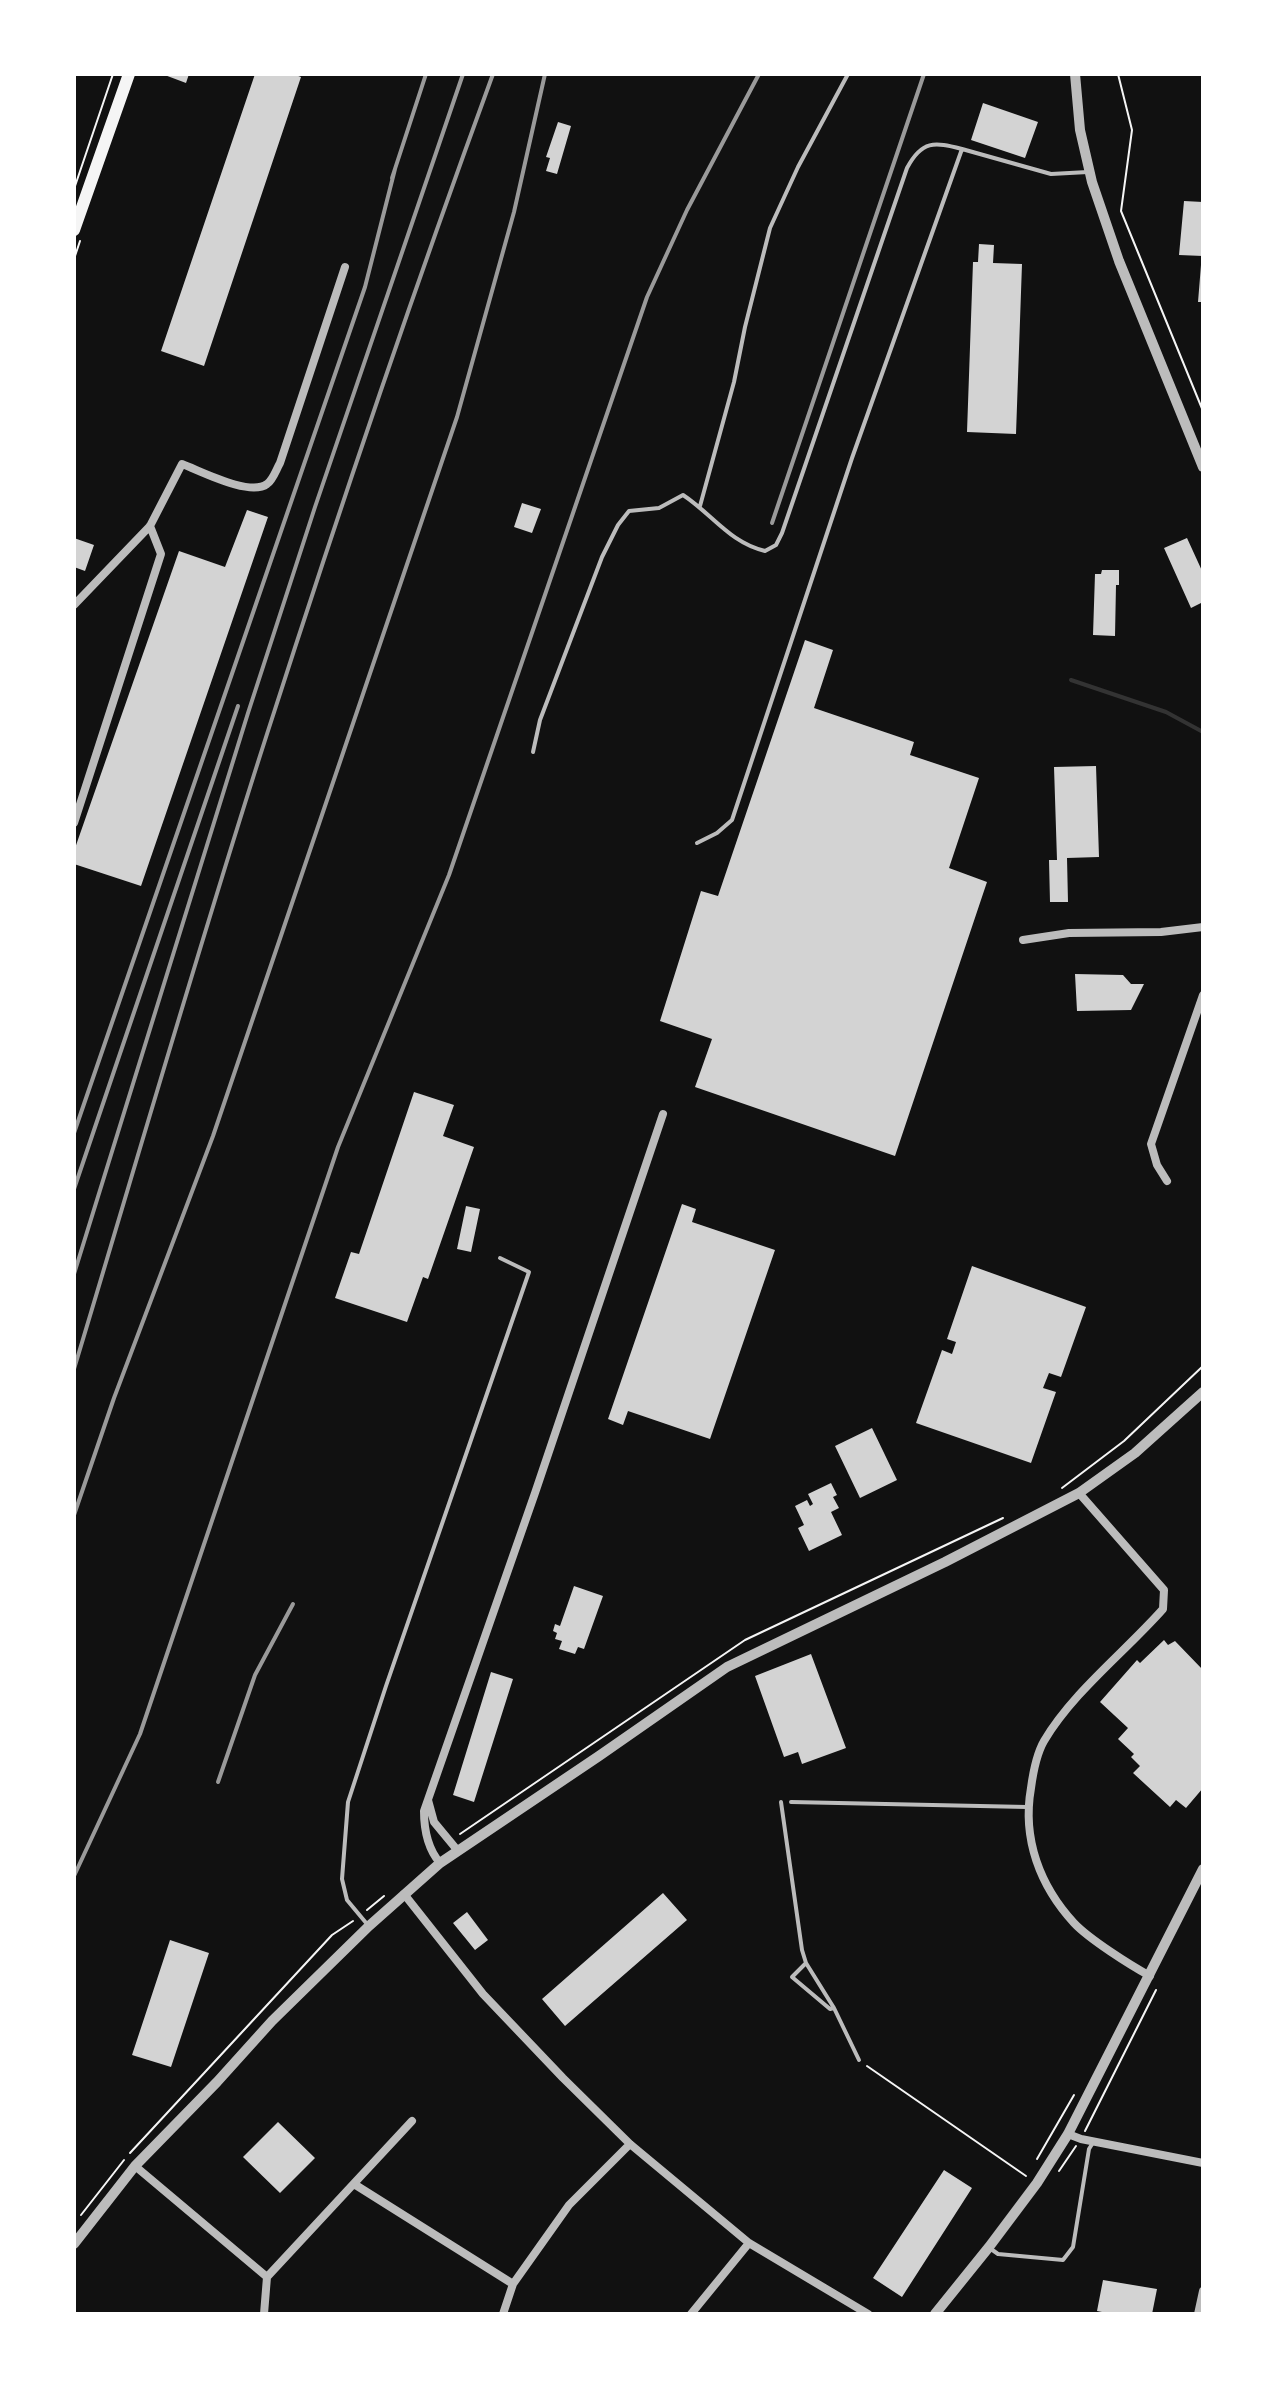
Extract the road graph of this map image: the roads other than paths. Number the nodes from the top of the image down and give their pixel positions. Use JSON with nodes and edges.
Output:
{"nodes":[{"id":1,"x":129,"y":74,"type":"edge"},
{"id":2,"x":848,"y":74,"type":"edge"},
{"id":3,"x":1075,"y":74,"type":"edge"},
{"id":4,"x":962,"y":149,"type":"junction"},
{"id":5,"x":1090,"y":171,"type":"junction"},
{"id":6,"x":74,"y":230,"type":"edge"},
{"id":7,"x":345,"y":267,"type":"dead end"},
{"id":8,"x":1203,"y":467,"type":"edge"},
{"id":9,"x":700,"y":506,"type":"junction"},
{"id":10,"x":150,"y":526,"type":"junction"},
{"id":11,"x":74,"y":605,"type":"edge"},
{"id":12,"x":533,"y":752,"type":"dead end"},
{"id":13,"x":74,"y":823,"type":"edge"},
{"id":14,"x":697,"y":843,"type":"dead end"},
{"id":15,"x":1203,"y":927,"type":"edge"},
{"id":16,"x":1023,"y":940,"type":"dead end"},
{"id":17,"x":1203,"y":995,"type":"edge"},
{"id":18,"x":663,"y":1114,"type":"dead end"},
{"id":19,"x":1167,"y":1181,"type":"dead end"},
{"id":20,"x":500,"y":1258,"type":"dead end"},
{"id":21,"x":1203,"y":1392,"type":"edge"},
{"id":22,"x":1079,"y":1493,"type":"junction"},
{"id":23,"x":428,"y":1799,"type":"junction"},
{"id":24,"x":781,"y":1802,"type":"dead end"},
{"id":25,"x":791,"y":1802,"type":"dead end"},
{"id":26,"x":1027,"y":1807,"type":"junction"},
{"id":27,"x":458,"y":1851,"type":"junction"},
{"id":28,"x":440,"y":1863,"type":"junction"},
{"id":29,"x":1203,"y":1869,"type":"edge"},
{"id":30,"x":404,"y":1894,"type":"junction"},
{"id":31,"x":369,"y":1926,"type":"junction"},
{"id":32,"x":806,"y":1963,"type":"junction"},
{"id":33,"x":1150,"y":1976,"type":"junction"},
{"id":34,"x":834,"y":2008,"type":"junction"},
{"id":35,"x":859,"y":2060,"type":"road end"},
{"id":36,"x":412,"y":2121,"type":"dead end"},
{"id":37,"x":1068,"y":2134,"type":"junction"},
{"id":38,"x":1094,"y":2141,"type":"junction"},
{"id":39,"x":630,"y":2144,"type":"junction"},
{"id":40,"x":1203,"y":2163,"type":"edge"},
{"id":41,"x":135,"y":2166,"type":"junction"},
{"id":42,"x":354,"y":2184,"type":"junction"},
{"id":43,"x":749,"y":2243,"type":"junction"},
{"id":44,"x":74,"y":2244,"type":"edge"},
{"id":45,"x":989,"y":2247,"type":"junction"},
{"id":46,"x":267,"y":2277,"type":"junction"},
{"id":47,"x":513,"y":2284,"type":"junction"},
{"id":48,"x":1203,"y":2291,"type":"edge"},
{"id":49,"x":264,"y":2314,"type":"edge"},
{"id":50,"x":503,"y":2314,"type":"edge"},
{"id":51,"x":691,"y":2314,"type":"edge"},
{"id":52,"x":868,"y":2314,"type":"edge"},
{"id":53,"x":935,"y":2314,"type":"edge"},
{"id":54,"x":1198,"y":2314,"type":"edge"}],
"edges":[{"from":1,"to":6,"type":"main road"},
{"from":2,"to":9,"type":"lane"},
{"from":3,"to":5,"type":"street"},
{"from":4,"to":5,"type":"lane"},
{"from":4,"to":9,"type":"lane"},
{"from":4,"to":14,"type":"lane"},
{"from":5,"to":8,"type":"street"},
{"from":7,"to":10,"type":"street"},
{"from":9,"to":12,"type":"lane"},
{"from":10,"to":11,"type":"street"},
{"from":10,"to":13,"type":"street"},
{"from":15,"to":16,"type":"street"},
{"from":17,"to":19,"type":"street"},
{"from":18,"to":23,"type":"street"},
{"from":20,"to":31,"type":"lane"},
{"from":21,"to":22,"type":"street"},
{"from":22,"to":26,"type":"street"},
{"from":22,"to":27,"type":"street"},
{"from":23,"to":27,"type":"street"},
{"from":23,"to":28,"type":"street"},
{"from":24,"to":32,"type":"lane"},
{"from":25,"to":26,"type":"lane"},
{"from":26,"to":33,"type":"street"},
{"from":27,"to":28,"type":"street"},
{"from":28,"to":30,"type":"street"},
{"from":29,"to":33,"type":"street"},
{"from":30,"to":31,"type":"street"},
{"from":30,"to":39,"type":"street"},
{"from":31,"to":41,"type":"street"},
{"from":32,"to":34,"type":"lane"},
{"from":32,"to":34,"type":"lane"},
{"from":33,"to":37,"type":"street"},
{"from":34,"to":35,"type":"lane"},
{"from":36,"to":42,"type":"street"},
{"from":37,"to":38,"type":"street"},
{"from":37,"to":45,"type":"street"},
{"from":38,"to":40,"type":"street"},
{"from":38,"to":45,"type":"lane"},
{"from":39,"to":43,"type":"street"},
{"from":39,"to":47,"type":"street"},
{"from":41,"to":44,"type":"street"},
{"from":41,"to":46,"type":"street"},
{"from":42,"to":46,"type":"street"},
{"from":42,"to":47,"type":"street"},
{"from":43,"to":51,"type":"street"},
{"from":43,"to":52,"type":"street"},
{"from":45,"to":53,"type":"street"},
{"from":46,"to":49,"type":"street"},
{"from":47,"to":50,"type":"street"},
{"from":48,"to":54,"type":"street"}]}
